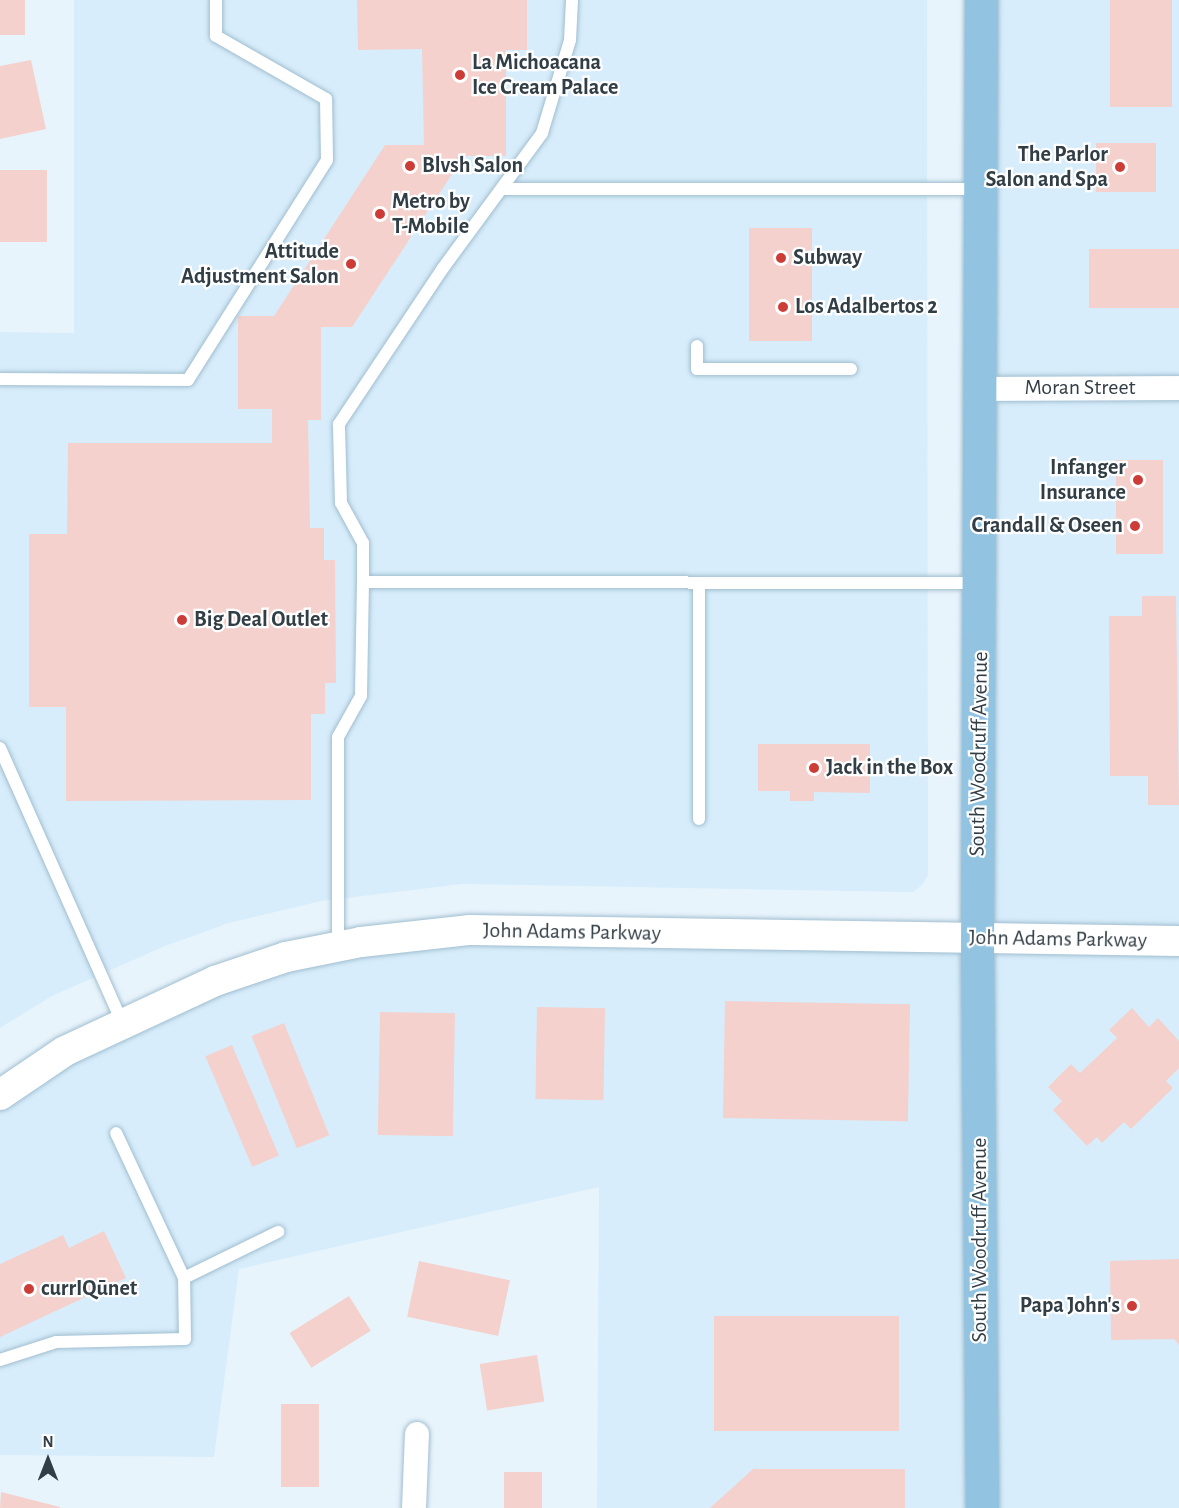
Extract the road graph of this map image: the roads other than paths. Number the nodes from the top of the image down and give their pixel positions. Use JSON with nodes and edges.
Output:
{"nodes":[{"id":1,"x":216,"y":0,"type":"edge"},
{"id":2,"x":572,"y":0,"type":"edge"},
{"id":3,"x":981,"y":0,"type":"edge"},
{"id":4,"x":502,"y":189,"type":"junction"},
{"id":5,"x":982,"y":189,"type":"junction"},
{"id":6,"x":698,"y":346,"type":"dead end"},
{"id":7,"x":851,"y":369,"type":"dead end"},
{"id":8,"x":0,"y":379,"type":"edge"},
{"id":9,"x":1179,"y":388,"type":"edge"},
{"id":10,"x":982,"y":389,"type":"junction"},
{"id":11,"x":363,"y":582,"type":"junction"},
{"id":12,"x":699,"y":583,"type":"junction"},
{"id":13,"x":981,"y":583,"type":"junction"},
{"id":14,"x":0,"y":748,"type":"edge"},
{"id":15,"x":699,"y":819,"type":"dead end"},
{"id":16,"x":977,"y":938,"type":"junction"},
{"id":17,"x":1179,"y":941,"type":"edge"},
{"id":18,"x":338,"y":946,"type":"junction"},
{"id":19,"x":122,"y":1022,"type":"junction"},
{"id":20,"x":0,"y":1095,"type":"edge"},
{"id":21,"x":116,"y":1133,"type":"dead end"},
{"id":22,"x":278,"y":1232,"type":"dead end"},
{"id":23,"x":184,"y":1278,"type":"junction"},
{"id":24,"x":0,"y":1360,"type":"edge"},
{"id":25,"x":417,"y":1434,"type":"dead end"},
{"id":26,"x":414,"y":1508,"type":"edge"},
{"id":27,"x":982,"y":1508,"type":"edge"}],
"edges":[{"from":1,"to":8,"type":"lane"},
{"from":2,"to":4,"type":"lane"},
{"from":3,"to":5,"type":"main road","name":"South Woodruff Avenue"},
{"from":4,"to":5,"type":"lane"},
{"from":4,"to":11,"type":"lane"},
{"from":5,"to":10,"type":"main road","name":"South Woodruff Avenue"},
{"from":6,"to":7,"type":"lane"},
{"from":9,"to":10,"type":"street","name":"Moran Street"},
{"from":10,"to":13,"type":"main road","name":"South Woodruff Avenue"},
{"from":11,"to":12,"type":"lane"},
{"from":11,"to":18,"type":"lane"},
{"from":12,"to":13,"type":"lane"},
{"from":12,"to":15,"type":"lane"},
{"from":13,"to":16,"type":"main road","name":"South Woodruff Avenue"},
{"from":14,"to":19,"type":"lane"},
{"from":16,"to":17,"type":"street","name":"John Adams Parkway"},
{"from":16,"to":18,"type":"street","name":"John Adams Parkway"},
{"from":16,"to":27,"type":"main road","name":"South Woodruff Avenue"},
{"from":18,"to":19,"type":"street","name":"John Adams Parkway"},
{"from":19,"to":20,"type":"street","name":"John Adams Parkway"},
{"from":21,"to":23,"type":"lane"},
{"from":22,"to":23,"type":"lane"},
{"from":23,"to":24,"type":"lane"},
{"from":25,"to":26,"type":"street"}]}
